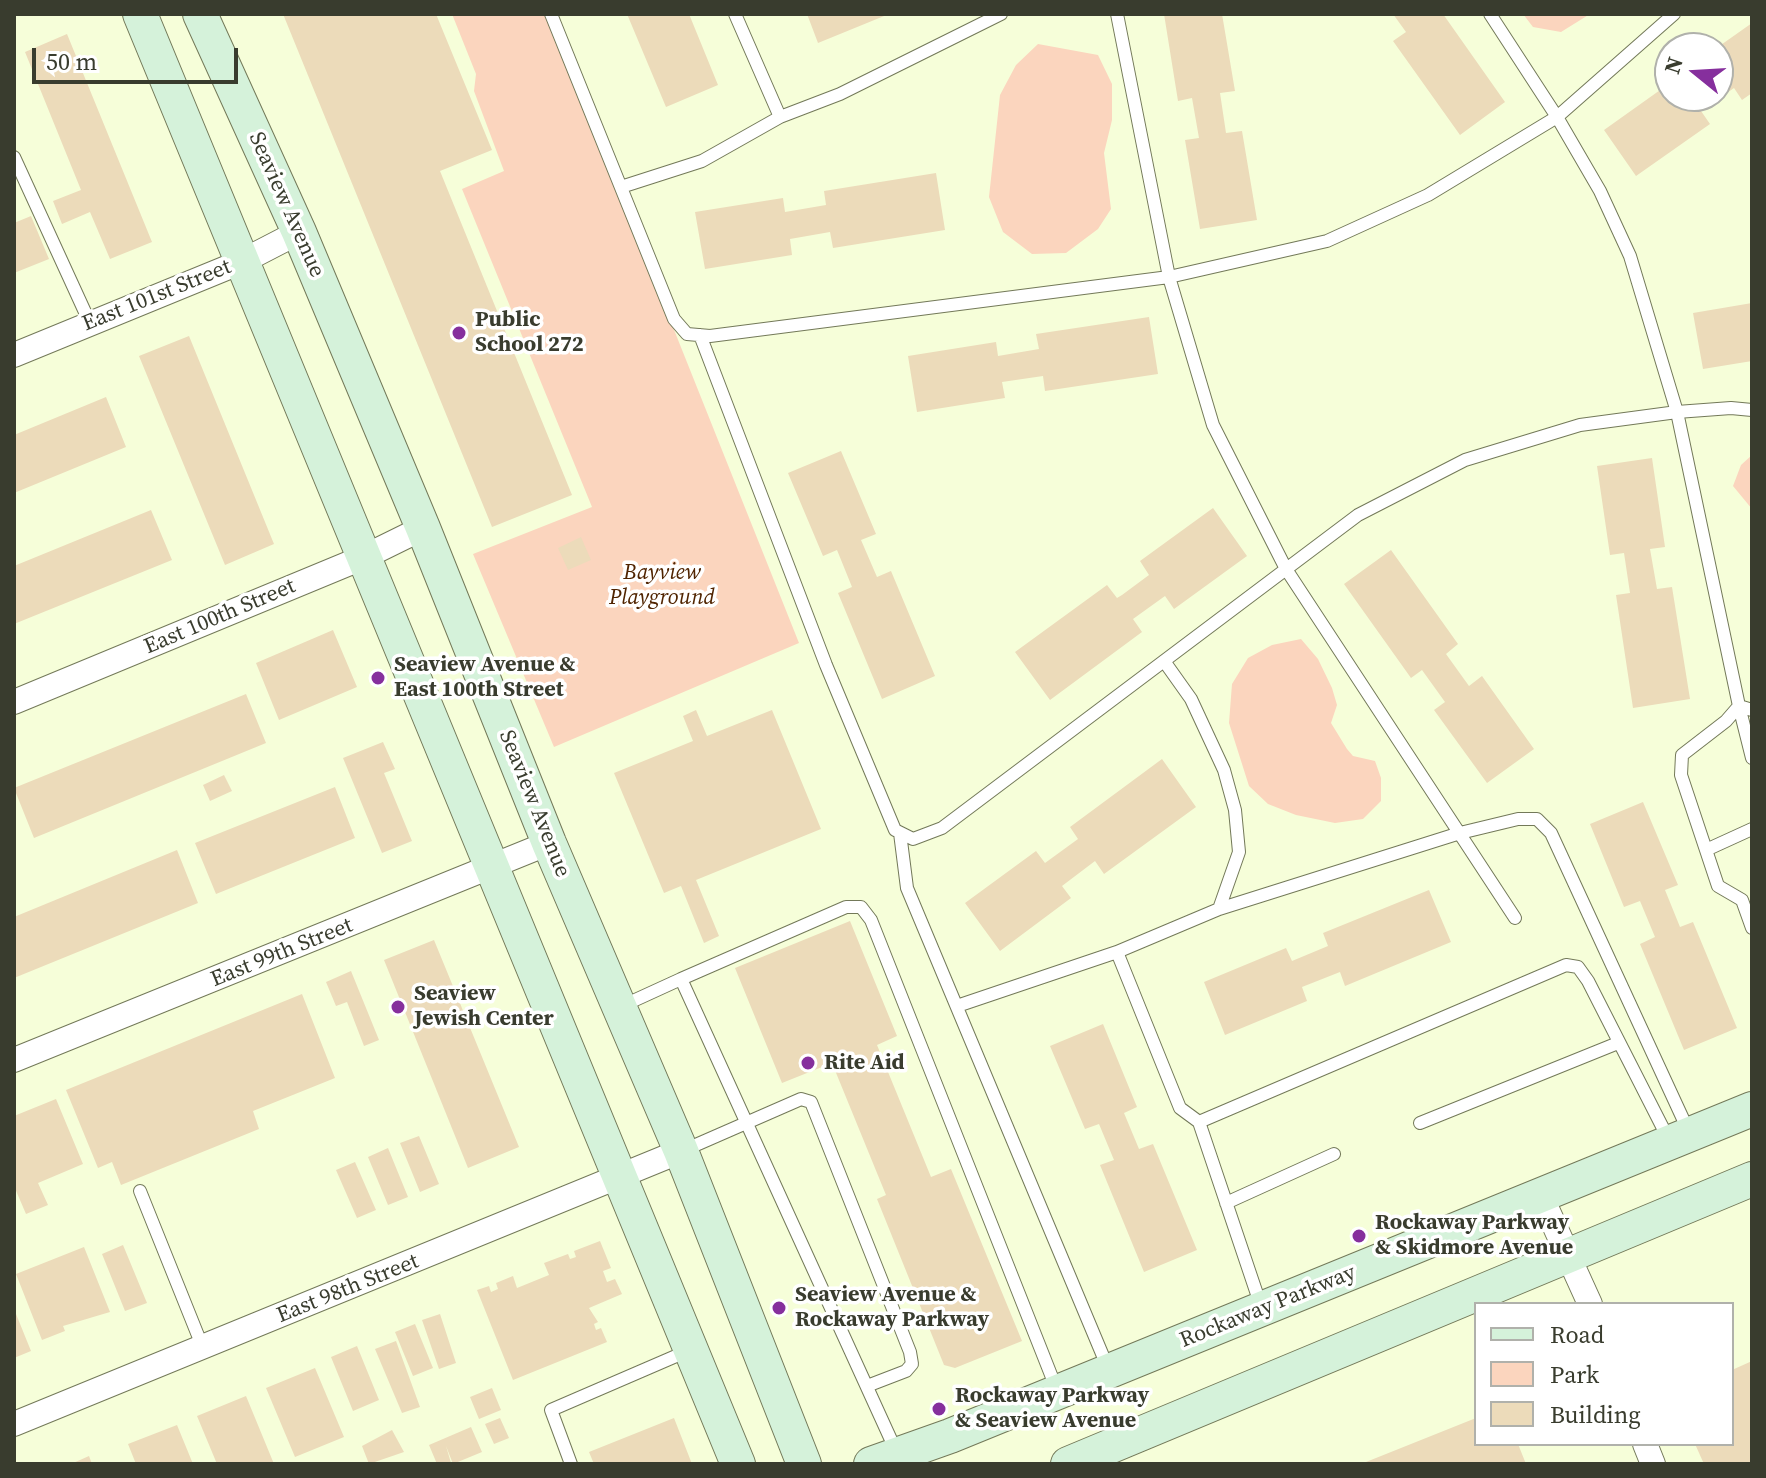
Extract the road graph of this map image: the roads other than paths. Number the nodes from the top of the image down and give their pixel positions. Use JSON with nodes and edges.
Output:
{"nodes":[{"id":1,"x":140,"y":14,"type":"edge"},
{"id":2,"x":200,"y":14,"type":"edge"},
{"id":3,"x":551,"y":14,"type":"edge"},
{"id":4,"x":735,"y":14,"type":"edge"},
{"id":5,"x":1001,"y":14,"type":"edge"},
{"id":6,"x":1117,"y":14,"type":"edge"},
{"id":7,"x":1490,"y":14,"type":"edge"},
{"id":8,"x":1674,"y":14,"type":"edge"},
{"id":9,"x":780,"y":117,"type":"junction"},
{"id":10,"x":1557,"y":117,"type":"junction"},
{"id":11,"x":14,"y":157,"type":"edge"},
{"id":12,"x":17,"y":172,"type":"edge"},
{"id":13,"x":621,"y":187,"type":"junction"},
{"id":14,"x":299,"y":232,"type":"junction"},
{"id":15,"x":241,"y":262,"type":"junction"},
{"id":16,"x":1169,"y":277,"type":"junction"},
{"id":17,"x":90,"y":323,"type":"junction"},
{"id":18,"x":700,"y":335,"type":"junction"},
{"id":19,"x":14,"y":355,"type":"edge"},
{"id":20,"x":1752,"y":410,"type":"edge"},
{"id":21,"x":1677,"y":412,"type":"junction"},
{"id":22,"x":423,"y":528,"type":"junction"},
{"id":23,"x":362,"y":558,"type":"junction"},
{"id":24,"x":1286,"y":569,"type":"junction"},
{"id":25,"x":1164,"y":661,"type":"junction"},
{"id":26,"x":14,"y":702,"type":"edge"},
{"id":27,"x":1739,"y":706,"type":"junction"},
{"id":28,"x":1752,"y":710,"type":"edge"},
{"id":29,"x":1752,"y":758,"type":"edge"},
{"id":30,"x":1752,"y":829,"type":"edge"},
{"id":31,"x":900,"y":833,"type":"junction"},
{"id":32,"x":1460,"y":833,"type":"junction"},
{"id":33,"x":549,"y":843,"type":"junction"},
{"id":34,"x":1706,"y":850,"type":"junction"},
{"id":35,"x":491,"y":868,"type":"junction"},
{"id":36,"x":1747,"y":898,"type":"edge"},
{"id":37,"x":1219,"y":909,"type":"junction"},
{"id":38,"x":1515,"y":918,"type":"dead end"},
{"id":39,"x":1752,"y":928,"type":"edge"},
{"id":40,"x":1117,"y":952,"type":"junction"},
{"id":41,"x":681,"y":979,"type":"junction"},
{"id":42,"x":957,"y":1006,"type":"junction"},
{"id":43,"x":619,"y":1007,"type":"junction"},
{"id":44,"x":1618,"y":1043,"type":"junction"},
{"id":45,"x":14,"y":1060,"type":"edge"},
{"id":46,"x":1752,"y":1109,"type":"edge"},
{"id":47,"x":747,"y":1120,"type":"junction"},
{"id":48,"x":1199,"y":1122,"type":"junction"},
{"id":49,"x":1420,"y":1123,"type":"dead end"},
{"id":50,"x":1680,"y":1138,"type":"junction"},
{"id":51,"x":681,"y":1151,"type":"junction"},
{"id":52,"x":1334,"y":1154,"type":"dead end"},
{"id":53,"x":620,"y":1178,"type":"junction"},
{"id":54,"x":1752,"y":1179,"type":"edge"},
{"id":55,"x":140,"y":1191,"type":"dead end"},
{"id":56,"x":1541,"y":1196,"type":"junction"},
{"id":57,"x":1226,"y":1203,"type":"junction"},
{"id":58,"x":1570,"y":1254,"type":"junction"},
{"id":59,"x":1589,"y":1302,"type":"edge"},
{"id":60,"x":1262,"y":1309,"type":"junction"},
{"id":61,"x":203,"y":1348,"type":"junction"},
{"id":62,"x":690,"y":1349,"type":"junction"},
{"id":63,"x":1110,"y":1371,"type":"junction"},
{"id":64,"x":867,"y":1386,"type":"junction"},
{"id":65,"x":1058,"y":1392,"type":"junction"},
{"id":66,"x":14,"y":1424,"type":"edge"},
{"id":67,"x":884,"y":1459,"type":"edge"},
{"id":68,"x":571,"y":1464,"type":"edge"},
{"id":69,"x":738,"y":1464,"type":"edge"},
{"id":70,"x":804,"y":1464,"type":"edge"},
{"id":71,"x":1068,"y":1464,"type":"edge"}],
"edges":[{"from":1,"to":15,"type":"street"},
{"from":2,"to":14,"type":"street","name":"Seaview Avenue"},
{"from":3,"to":13,"type":"lane"},
{"from":4,"to":9,"type":"lane"},
{"from":5,"to":9,"type":"lane"},
{"from":6,"to":16,"type":"lane"},
{"from":7,"to":10,"type":"lane"},
{"from":8,"to":10,"type":"lane"},
{"from":9,"to":13,"type":"lane"},
{"from":10,"to":16,"type":"lane"},
{"from":10,"to":21,"type":"lane"},
{"from":11,"to":12,"type":"lane"},
{"from":12,"to":17,"type":"lane"},
{"from":13,"to":18,"type":"lane"},
{"from":14,"to":15,"type":"street","name":"East 101st Street"},
{"from":14,"to":22,"type":"street","name":"Seaview Avenue"},
{"from":15,"to":17,"type":"street","name":"East 101st Street"},
{"from":15,"to":23,"type":"street"},
{"from":16,"to":18,"type":"lane"},
{"from":16,"to":24,"type":"lane"},
{"from":17,"to":19,"type":"street","name":"East 101st Street"},
{"from":18,"to":31,"type":"lane"},
{"from":20,"to":21,"type":"lane"},
{"from":21,"to":24,"type":"lane"},
{"from":21,"to":27,"type":"lane"},
{"from":22,"to":23,"type":"street","name":"East 100th Street"},
{"from":22,"to":33,"type":"street","name":"Seaview Avenue"},
{"from":23,"to":26,"type":"street","name":"East 100th Street"},
{"from":23,"to":35,"type":"street"},
{"from":24,"to":25,"type":"lane"},
{"from":24,"to":32,"type":"lane"},
{"from":25,"to":31,"type":"lane"},
{"from":25,"to":37,"type":"lane"},
{"from":27,"to":28,"type":"lane"},
{"from":27,"to":29,"type":"lane"},
{"from":27,"to":34,"type":"lane"},
{"from":30,"to":34,"type":"lane"},
{"from":31,"to":42,"type":"lane"},
{"from":32,"to":37,"type":"lane"},
{"from":32,"to":38,"type":"lane"},
{"from":32,"to":50,"type":"lane"},
{"from":33,"to":35,"type":"street","name":"East 99th Street"},
{"from":33,"to":43,"type":"street","name":"Seaview Avenue"},
{"from":34,"to":36,"type":"lane"},
{"from":35,"to":45,"type":"street","name":"East 99th Street"},
{"from":35,"to":53,"type":"street"},
{"from":36,"to":39,"type":"lane"},
{"from":37,"to":40,"type":"lane"},
{"from":40,"to":42,"type":"lane"},
{"from":40,"to":48,"type":"lane"},
{"from":41,"to":43,"type":"lane"},
{"from":41,"to":47,"type":"lane"},
{"from":41,"to":65,"type":"lane"},
{"from":42,"to":63,"type":"lane"},
{"from":43,"to":51,"type":"street","name":"Seaview Avenue"},
{"from":44,"to":48,"type":"lane"},
{"from":44,"to":49,"type":"lane"},
{"from":44,"to":50,"type":"lane"},
{"from":46,"to":50,"type":"street","name":"Rockaway Parkway"},
{"from":47,"to":51,"type":"lane"},
{"from":47,"to":64,"type":"lane"},
{"from":47,"to":64,"type":"lane"},
{"from":48,"to":57,"type":"lane"},
{"from":50,"to":56,"type":"street","name":"Rockaway Parkway"},
{"from":51,"to":53,"type":"street","name":"East 98th Street"},
{"from":51,"to":70,"type":"street","name":"Seaview Avenue"},
{"from":52,"to":57,"type":"lane"},
{"from":53,"to":61,"type":"street","name":"East 98th Street"},
{"from":53,"to":62,"type":"street"},
{"from":54,"to":58,"type":"street"},
{"from":55,"to":61,"type":"lane"},
{"from":56,"to":58,"type":"street"},
{"from":56,"to":60,"type":"street","name":"Rockaway Parkway"},
{"from":57,"to":60,"type":"lane"},
{"from":58,"to":59,"type":"street"},
{"from":58,"to":71,"type":"street"},
{"from":60,"to":63,"type":"street","name":"Rockaway Parkway"},
{"from":61,"to":66,"type":"street","name":"East 98th Street"},
{"from":62,"to":68,"type":"lane"},
{"from":62,"to":69,"type":"street"},
{"from":63,"to":65,"type":"street","name":"Rockaway Parkway"},
{"from":64,"to":67,"type":"lane"},
{"from":65,"to":67,"type":"street","name":"Rockaway Parkway"}]}
